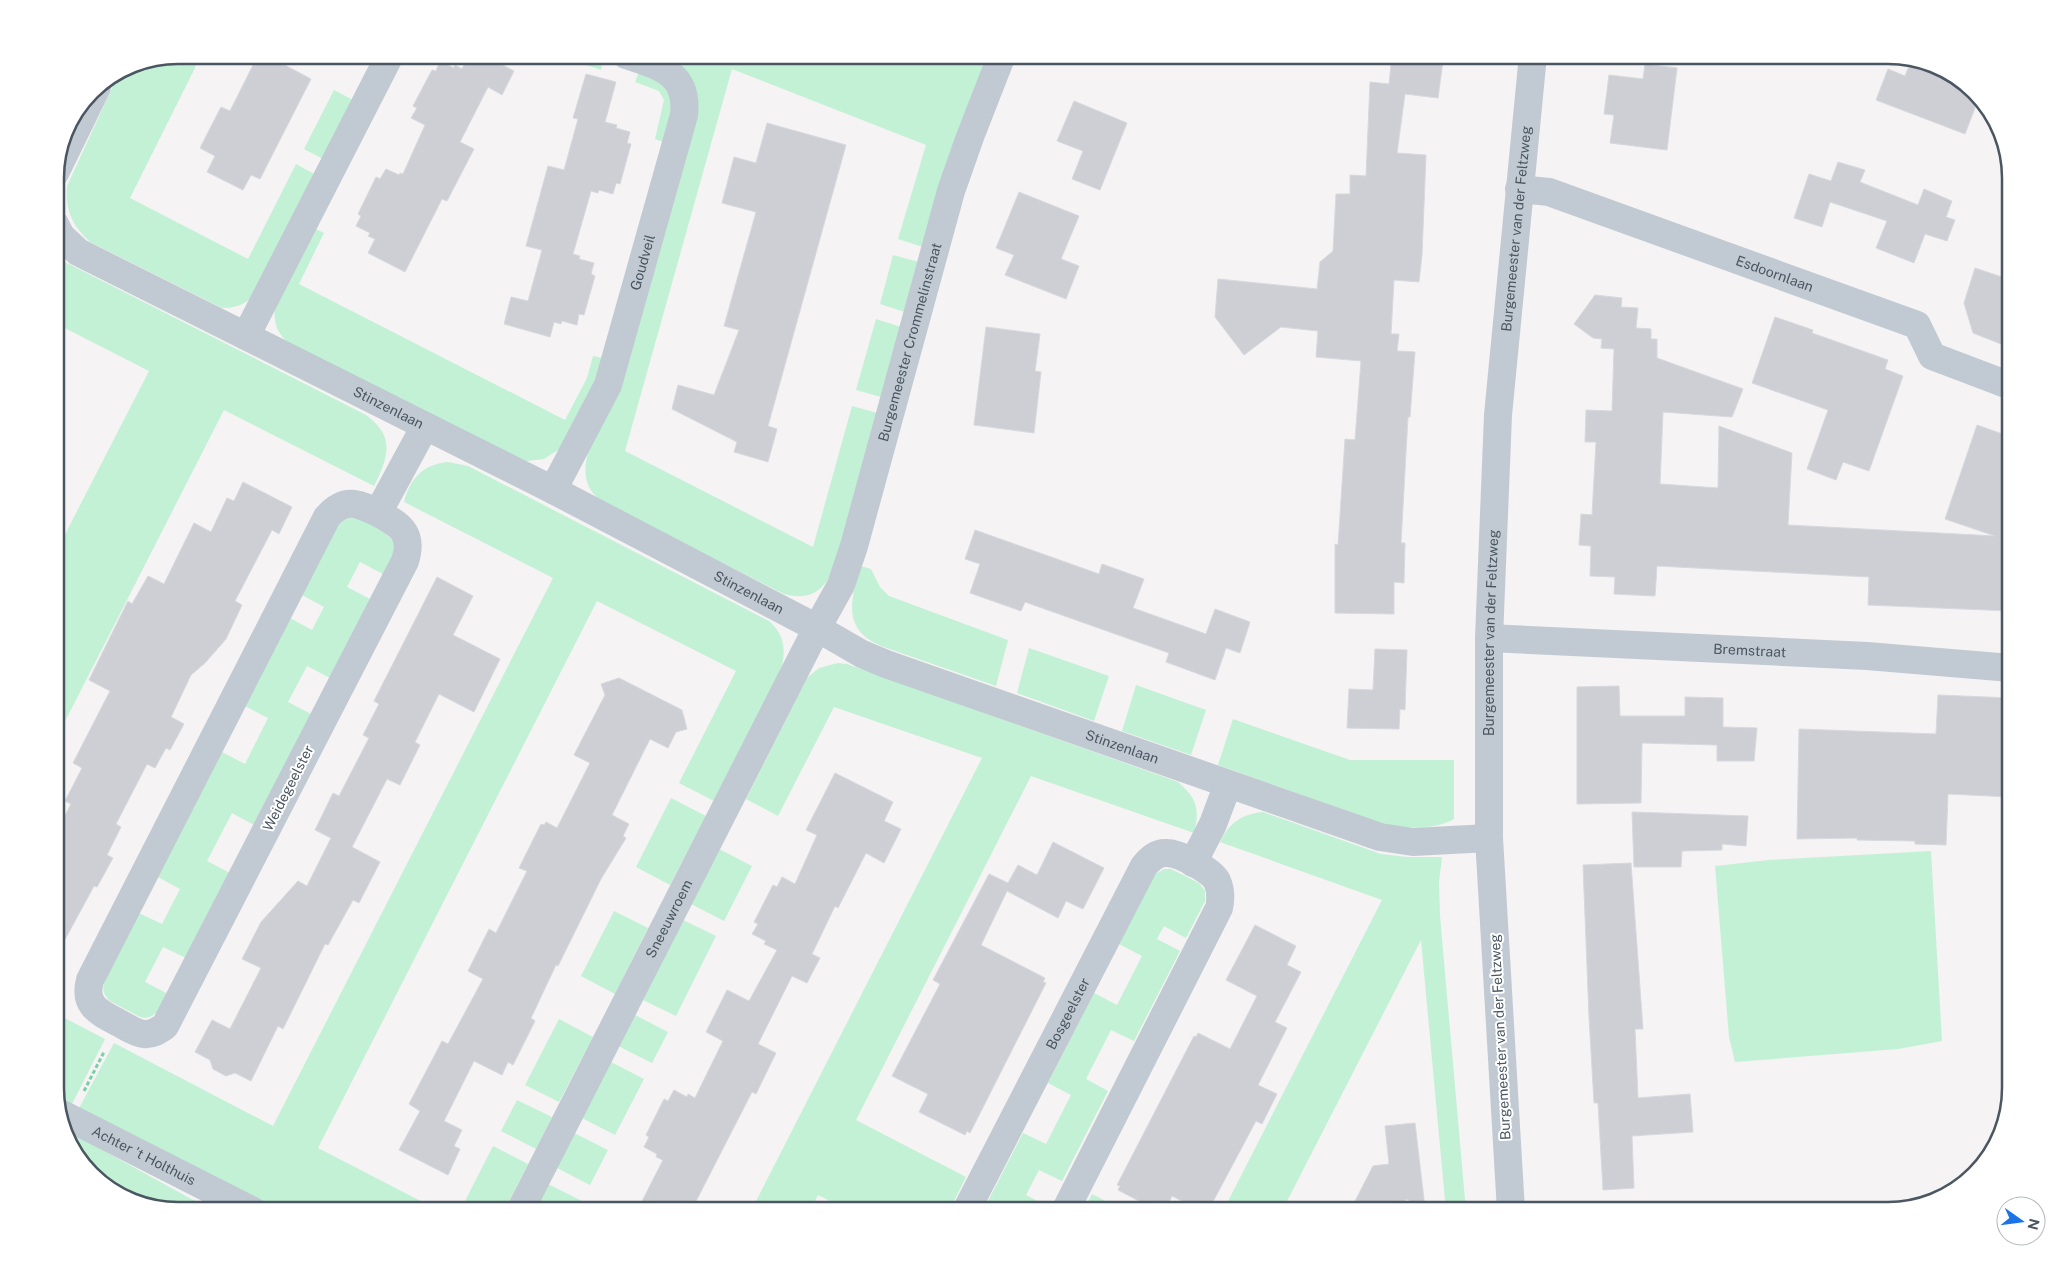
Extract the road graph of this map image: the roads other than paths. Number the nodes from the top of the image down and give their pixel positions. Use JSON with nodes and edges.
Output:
{"nodes":[{"id":1,"x":385,"y":64,"type":"edge"},
{"id":2,"x":654,"y":64,"type":"edge"},
{"id":3,"x":999,"y":64,"type":"edge"},
{"id":4,"x":1532,"y":64,"type":"edge"},
{"id":5,"x":85,"y":112,"type":"edge"},
{"id":6,"x":69,"y":144,"type":"edge"},
{"id":7,"x":1518,"y":189,"type":"junction"},
{"id":8,"x":64,"y":238,"type":"edge"},
{"id":9,"x":246,"y":336,"type":"junction"},
{"id":10,"x":2002,"y":383,"type":"edge"},
{"id":11,"x":424,"y":426,"type":"junction"},
{"id":12,"x":553,"y":490,"type":"junction"},
{"id":13,"x":378,"y":513,"type":"junction"},
{"id":14,"x":818,"y":628,"type":"junction"},
{"id":15,"x":1489,"y":638,"type":"junction"},
{"id":16,"x":2002,"y":667,"type":"edge"},
{"id":17,"x":1228,"y":784,"type":"junction"},
{"id":18,"x":1489,"y":838,"type":"junction"},
{"id":19,"x":1193,"y":863,"type":"junction"},
{"id":20,"x":68,"y":1116,"type":"edge"},
{"id":21,"x":235,"y":1202,"type":"edge"},
{"id":22,"x":525,"y":1202,"type":"edge"},
{"id":23,"x":971,"y":1202,"type":"edge"},
{"id":24,"x":1070,"y":1202,"type":"edge"},
{"id":25,"x":1510,"y":1202,"type":"edge"}],
"edges":[{"from":1,"to":9,"type":"street"},
{"from":2,"to":12,"type":"street","name":"Goudveil"},
{"from":3,"to":14,"type":"street","name":"Burgemeester Crommelinstraat"},
{"from":4,"to":7,"type":"street","name":"Burgemeester van der Feltzweg"},
{"from":5,"to":6,"type":"street"},
{"from":7,"to":10,"type":"street","name":"Esdoornlaan"},
{"from":7,"to":15,"type":"street","name":"Burgemeester van der Feltzweg"},
{"from":8,"to":9,"type":"street","name":"Stinzenlaan"},
{"from":9,"to":11,"type":"street","name":"Stinzenlaan"},
{"from":11,"to":12,"type":"street","name":"Stinzenlaan"},
{"from":11,"to":13,"type":"street"},
{"from":12,"to":14,"type":"street","name":"Stinzenlaan"},
{"from":13,"to":13,"type":"street","name":"Weidegeelster"},
{"from":14,"to":17,"type":"street","name":"Stinzenlaan"},
{"from":14,"to":22,"type":"street","name":"Sneeuwroem"},
{"from":15,"to":16,"type":"street","name":"Bremstraat"},
{"from":15,"to":18,"type":"street","name":"Burgemeester van der Feltzweg"},
{"from":17,"to":18,"type":"street","name":"Stinzenlaan"},
{"from":17,"to":19,"type":"street"},
{"from":18,"to":25,"type":"street","name":"Burgemeester van der Feltzweg"},
{"from":19,"to":23,"type":"street","name":"Bosgeelster"},
{"from":19,"to":24,"type":"street","name":"Bosgeelster"},
{"from":20,"to":21,"type":"street","name":"Achter 't Holthuis"}]}
